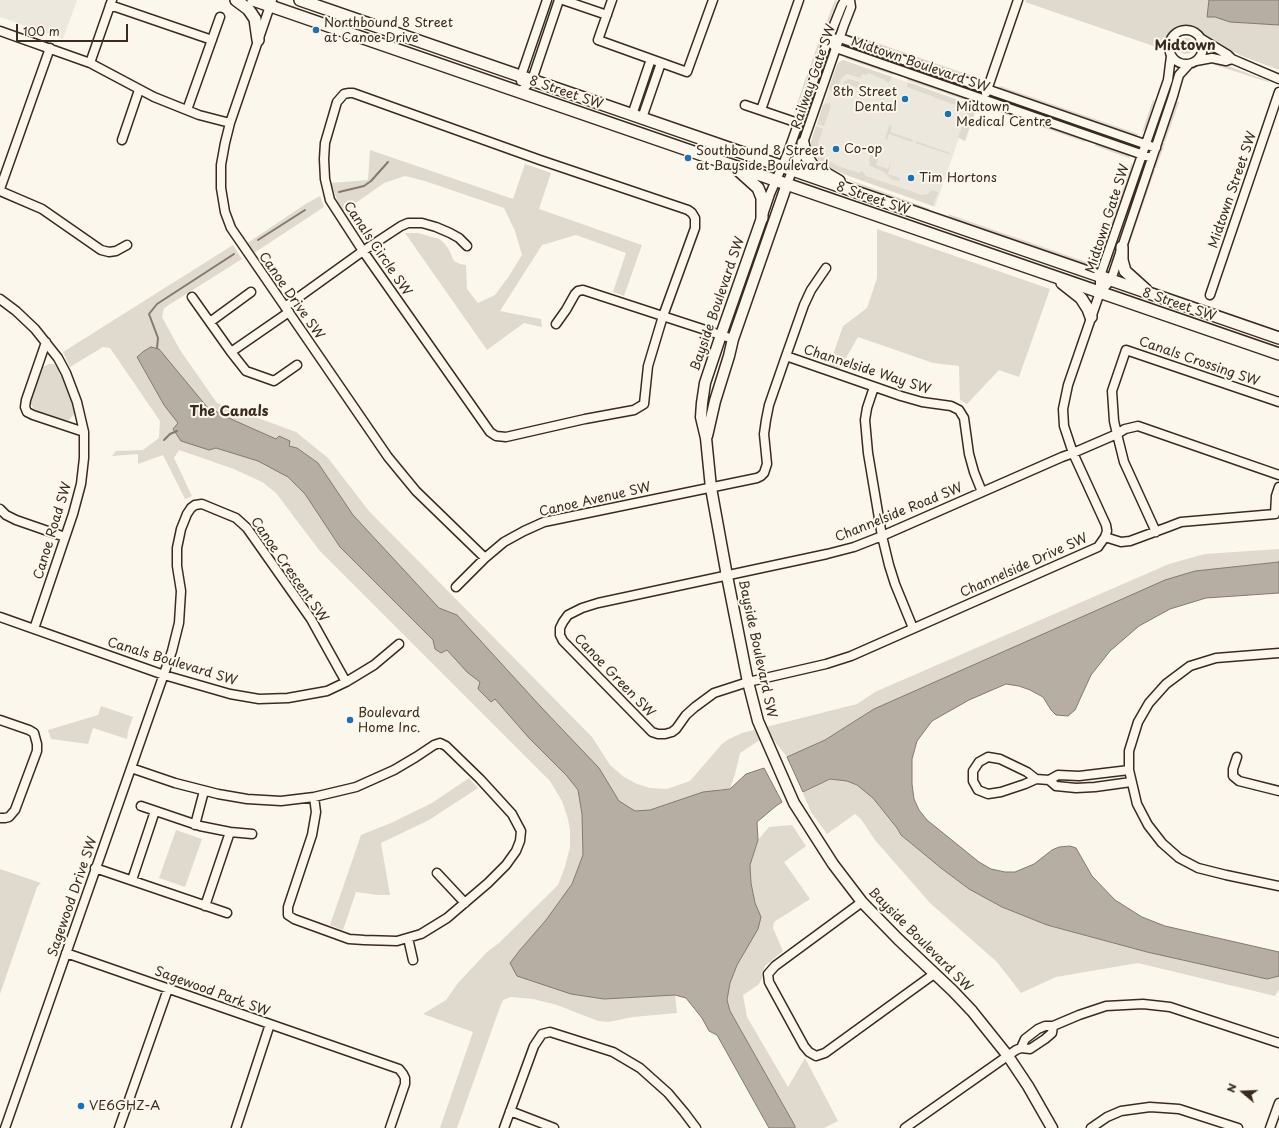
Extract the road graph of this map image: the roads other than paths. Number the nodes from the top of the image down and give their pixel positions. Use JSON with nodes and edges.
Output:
{"nodes":[{"id":1,"x":236,"y":0,"type":"edge"},
{"id":2,"x":253,"y":0,"type":"edge"},
{"id":3,"x":300,"y":0,"type":"edge"},
{"id":4,"x":547,"y":0,"type":"edge"},
{"id":5,"x":559,"y":0,"type":"edge"},
{"id":6,"x":563,"y":0,"type":"edge"},
{"id":7,"x":612,"y":0,"type":"edge"},
{"id":8,"x":713,"y":0,"type":"edge"},
{"id":9,"x":799,"y":0,"type":"edge"},
{"id":10,"x":845,"y":0,"type":"edge"},
{"id":11,"x":850,"y":0,"type":"edge"},
{"id":12,"x":1018,"y":0,"type":"edge"},
{"id":13,"x":111,"y":2,"type":"edge"},
{"id":14,"x":271,"y":3,"type":"edge"},
{"id":15,"x":607,"y":15,"type":"junction"},
{"id":16,"x":220,"y":17,"type":"dead end"},
{"id":17,"x":0,"y":31,"type":"edge"},
{"id":18,"x":840,"y":38,"type":"junction"},
{"id":19,"x":1200,"y":38,"type":"junction"},
{"id":20,"x":212,"y":40,"type":"junction"},
{"id":21,"x":258,"y":40,"type":"junction"},
{"id":22,"x":828,"y":40,"type":"junction"},
{"id":23,"x":50,"y":48,"type":"junction"},
{"id":24,"x":836,"y":48,"type":"junction"},
{"id":25,"x":1171,"y":56,"type":"junction"},
{"id":26,"x":651,"y":59,"type":"junction"},
{"id":27,"x":1232,"y":60,"type":"junction"},
{"id":28,"x":661,"y":62,"type":"junction"},
{"id":29,"x":1192,"y":62,"type":"junction"},
{"id":30,"x":90,"y":63,"type":"junction"},
{"id":31,"x":521,"y":76,"type":"junction"},
{"id":32,"x":1279,"y":79,"type":"edge"},
{"id":33,"x":532,"y":80,"type":"junction"},
{"id":34,"x":987,"y":89,"type":"junction"},
{"id":35,"x":139,"y":90,"type":"junction"},
{"id":36,"x":520,"y":92,"type":"junction"},
{"id":37,"x":1279,"y":92,"type":"edge"},
{"id":38,"x":983,"y":99,"type":"junction"},
{"id":39,"x":745,"y":105,"type":"dead end"},
{"id":40,"x":187,"y":110,"type":"junction"},
{"id":41,"x":761,"y":110,"type":"junction"},
{"id":42,"x":637,"y":116,"type":"junction"},
{"id":43,"x":230,"y":123,"type":"junction"},
{"id":44,"x":798,"y":123,"type":"junction"},
{"id":45,"x":122,"y":140,"type":"dead end"},
{"id":46,"x":803,"y":143,"type":"junction"},
{"id":47,"x":1146,"y":144,"type":"junction"},
{"id":48,"x":1156,"y":148,"type":"junction"},
{"id":49,"x":1142,"y":155,"type":"junction"},
{"id":50,"x":1152,"y":158,"type":"junction"},
{"id":51,"x":733,"y":166,"type":"junction"},
{"id":52,"x":782,"y":167,"type":"junction"},
{"id":53,"x":793,"y":170,"type":"junction"},
{"id":54,"x":776,"y":180,"type":"junction"},
{"id":55,"x":787,"y":184,"type":"junction"},
{"id":56,"x":0,"y":190,"type":"edge"},
{"id":57,"x":856,"y":192,"type":"junction"},
{"id":58,"x":762,"y":218,"type":"junction"},
{"id":59,"x":127,"y":245,"type":"dead end"},
{"id":60,"x":467,"y":246,"type":"dead end"},
{"id":61,"x":1122,"y":247,"type":"junction"},
{"id":62,"x":363,"y":251,"type":"junction"},
{"id":63,"x":826,"y":268,"type":"dead end"},
{"id":64,"x":1054,"y":276,"type":"junction"},
{"id":65,"x":1106,"y":278,"type":"junction"},
{"id":66,"x":251,"y":292,"type":"dead end"},
{"id":67,"x":1100,"y":292,"type":"junction"},
{"id":68,"x":1210,"y":295,"type":"dead end"},
{"id":69,"x":192,"y":297,"type":"dead end"},
{"id":70,"x":1159,"y":297,"type":"junction"},
{"id":71,"x":0,"y":299,"type":"edge"},
{"id":72,"x":287,"y":310,"type":"junction"},
{"id":73,"x":663,"y":316,"type":"junction"},
{"id":74,"x":1091,"y":317,"type":"junction"},
{"id":75,"x":210,"y":322,"type":"junction"},
{"id":76,"x":556,"y":324,"type":"dead end"},
{"id":77,"x":721,"y":334,"type":"junction"},
{"id":78,"x":1279,"y":338,"type":"edge"},
{"id":79,"x":733,"y":339,"type":"junction"},
{"id":80,"x":46,"y":342,"type":"junction"},
{"id":81,"x":231,"y":352,"type":"junction"},
{"id":82,"x":1279,"y":354,"type":"edge"},
{"id":83,"x":786,"y":356,"type":"junction"},
{"id":84,"x":297,"y":365,"type":"dead end"},
{"id":85,"x":874,"y":387,"type":"junction"},
{"id":86,"x":1279,"y":402,"type":"edge"},
{"id":87,"x":84,"y":432,"type":"junction"},
{"id":88,"x":1117,"y":434,"type":"junction"},
{"id":89,"x":706,"y":438,"type":"junction"},
{"id":90,"x":1073,"y":453,"type":"junction"},
{"id":91,"x":1279,"y":475,"type":"edge"},
{"id":92,"x":1279,"y":487,"type":"edge"},
{"id":93,"x":711,"y":488,"type":"junction"},
{"id":94,"x":982,"y":492,"type":"junction"},
{"id":95,"x":0,"y":510,"type":"edge"},
{"id":96,"x":1277,"y":514,"type":"edge"},
{"id":97,"x":1156,"y":532,"type":"junction"},
{"id":98,"x":882,"y":536,"type":"junction"},
{"id":99,"x":65,"y":537,"type":"junction"},
{"id":100,"x":1105,"y":537,"type":"junction"},
{"id":101,"x":484,"y":558,"type":"junction"},
{"id":102,"x":727,"y":576,"type":"junction"},
{"id":103,"x":456,"y":587,"type":"dead end"},
{"id":104,"x":0,"y":617,"type":"edge"},
{"id":105,"x":913,"y":628,"type":"junction"},
{"id":106,"x":34,"y":629,"type":"junction"},
{"id":107,"x":399,"y":644,"type":"dead end"},
{"id":108,"x":1279,"y":653,"type":"edge"},
{"id":109,"x":164,"y":675,"type":"junction"},
{"id":110,"x":346,"y":682,"type":"junction"},
{"id":111,"x":748,"y":682,"type":"junction"},
{"id":112,"x":0,"y":720,"type":"edge"},
{"id":113,"x":1237,"y":757,"type":"dead end"},
{"id":114,"x":131,"y":768,"type":"junction"},
{"id":115,"x":1129,"y":770,"type":"junction"},
{"id":116,"x":1036,"y":779,"type":"junction"},
{"id":117,"x":1049,"y":780,"type":"junction"},
{"id":118,"x":1131,"y":782,"type":"junction"},
{"id":119,"x":204,"y":791,"type":"junction"},
{"id":120,"x":1279,"y":791,"type":"edge"},
{"id":121,"x":314,"y":797,"type":"junction"},
{"id":122,"x":141,"y":806,"type":"dead end"},
{"id":123,"x":155,"y":811,"type":"junction"},
{"id":124,"x":0,"y":818,"type":"edge"},
{"id":125,"x":195,"y":825,"type":"junction"},
{"id":126,"x":230,"y":832,"type":"junction"},
{"id":127,"x":252,"y":834,"type":"dead end"},
{"id":128,"x":95,"y":868,"type":"junction"},
{"id":129,"x":437,"y":873,"type":"dead end"},
{"id":130,"x":132,"y":880,"type":"junction"},
{"id":131,"x":1279,"y":886,"type":"edge"},
{"id":132,"x":862,"y":902,"type":"junction"},
{"id":133,"x":465,"y":903,"type":"junction"},
{"id":134,"x":205,"y":906,"type":"junction"},
{"id":135,"x":227,"y":913,"type":"dead end"},
{"id":136,"x":408,"y":938,"type":"junction"},
{"id":137,"x":66,"y":953,"type":"junction"},
{"id":138,"x":413,"y":960,"type":"dead end"},
{"id":139,"x":934,"y":974,"type":"junction"},
{"id":140,"x":168,"y":989,"type":"junction"},
{"id":141,"x":270,"y":1024,"type":"junction"},
{"id":142,"x":1053,"y":1026,"type":"junction"},
{"id":143,"x":1279,"y":1043,"type":"edge"},
{"id":144,"x":1021,"y":1048,"type":"junction"},
{"id":145,"x":1008,"y":1056,"type":"junction"},
{"id":146,"x":1279,"y":1103,"type":"edge"},
{"id":147,"x":510,"y":1111,"type":"junction"},
{"id":148,"x":239,"y":1127,"type":"edge"},
{"id":149,"x":5,"y":1128,"type":"edge"},
{"id":150,"x":119,"y":1128,"type":"edge"},
{"id":151,"x":390,"y":1128,"type":"edge"},
{"id":152,"x":504,"y":1128,"type":"edge"},
{"id":153,"x":554,"y":1128,"type":"edge"},
{"id":154,"x":696,"y":1128,"type":"edge"},
{"id":155,"x":905,"y":1128,"type":"edge"},
{"id":156,"x":1052,"y":1128,"type":"edge"},
{"id":157,"x":1091,"y":1128,"type":"edge"},
{"id":158,"x":1238,"y":1128,"type":"edge"},
{"id":159,"x":1270,"y":1128,"type":"edge"}],
"edges":[{"from":1,"to":21,"type":"main road"},
{"from":2,"to":14,"type":"main road","name":"8 Street SW"},
{"from":3,"to":31,"type":"main road","name":"8 Street SW"},
{"from":4,"to":31,"type":"street"},
{"from":5,"to":33,"type":"street"},
{"from":6,"to":15,"type":"street"},
{"from":7,"to":15,"type":"street"},
{"from":8,"to":28,"type":"street"},
{"from":9,"to":41,"type":"street"},
{"from":10,"to":22,"type":"street","name":"Railway Gate SW"},
{"from":11,"to":18,"type":"street","name":"Railway Gate SW"},
{"from":12,"to":34,"type":"street"},
{"from":13,"to":20,"type":"street"},
{"from":13,"to":30,"type":"street"},
{"from":14,"to":21,"type":"street","name":"Canoe Drive SW"},
{"from":14,"to":36,"type":"main road","name":"8 Street SW"},
{"from":15,"to":26,"type":"street"},
{"from":16,"to":20,"type":"street"},
{"from":17,"to":23,"type":"street"},
{"from":18,"to":22,"type":"street","name":"Midtown Boulevard SW"},
{"from":18,"to":24,"type":"street","name":"Railway Gate SW"},
{"from":18,"to":34,"type":"street","name":"Midtown Boulevard SW"},
{"from":19,"to":25,"type":"street"},
{"from":19,"to":27,"type":"street"},
{"from":19,"to":29,"type":"street"},
{"from":20,"to":40,"type":"street"},
{"from":21,"to":43,"type":"street","name":"Canoe Drive SW"},
{"from":22,"to":24,"type":"street","name":"Midtown Boulevard SW"},
{"from":22,"to":44,"type":"street","name":"Railway Gate SW"},
{"from":23,"to":30,"type":"street"},
{"from":23,"to":56,"type":"street"},
{"from":24,"to":38,"type":"street","name":"Midtown Boulevard SW"},
{"from":24,"to":46,"type":"street","name":"Railway Gate SW"},
{"from":25,"to":29,"type":"street"},
{"from":25,"to":47,"type":"street","name":"Midtown Gate SW"},
{"from":26,"to":28,"type":"street"},
{"from":26,"to":42,"type":"street"},
{"from":27,"to":29,"type":"street"},
{"from":27,"to":32,"type":"street"},
{"from":28,"to":42,"type":"street"},
{"from":29,"to":48,"type":"street","name":"Midtown Gate SW"},
{"from":30,"to":35,"type":"street"},
{"from":31,"to":33,"type":"main road","name":"8 Street SW"},
{"from":31,"to":36,"type":"street"},
{"from":33,"to":36,"type":"street"},
{"from":33,"to":42,"type":"main road","name":"8 Street SW"},
{"from":34,"to":38,"type":"street"},
{"from":34,"to":47,"type":"street","name":"Midtown Boulevard SW"},
{"from":35,"to":40,"type":"street"},
{"from":35,"to":45,"type":"street"},
{"from":36,"to":51,"type":"main road","name":"8 Street SW"},
{"from":37,"to":68,"type":"street","name":"Midtown Street SW"},
{"from":38,"to":49,"type":"street","name":"Midtown Boulevard SW"},
{"from":39,"to":41,"type":"street"},
{"from":40,"to":43,"type":"street"},
{"from":41,"to":44,"type":"street"},
{"from":42,"to":52,"type":"main road","name":"8 Street SW"},
{"from":43,"to":72,"type":"street","name":"Canoe Drive SW"},
{"from":44,"to":52,"type":"street","name":"Railway Gate SW"},
{"from":46,"to":53,"type":"street","name":"Railway Gate SW"},
{"from":46,"to":57,"type":"main road"},
{"from":47,"to":48,"type":"street","name":"Midtown Boulevard SW"},
{"from":47,"to":49,"type":"street","name":"Midtown Gate SW"},
{"from":48,"to":50,"type":"street","name":"Midtown Gate SW"},
{"from":49,"to":50,"type":"street","name":"Midtown Boulevard SW"},
{"from":49,"to":65,"type":"street","name":"Midtown Gate SW"},
{"from":50,"to":61,"type":"street","name":"Midtown Gate SW"},
{"from":51,"to":54,"type":"main road","name":"8 Street SW"},
{"from":51,"to":58,"type":"main road"},
{"from":52,"to":53,"type":"main road","name":"8 Street SW"},
{"from":52,"to":54,"type":"street","name":"Railway Gate SW"},
{"from":53,"to":55,"type":"street","name":"Railway Gate SW"},
{"from":53,"to":57,"type":"main road","name":"8 Street SW"},
{"from":54,"to":55,"type":"main road","name":"8 Street SW"},
{"from":54,"to":58,"type":"street","name":"Bayside Boulevard SW"},
{"from":55,"to":64,"type":"main road","name":"8 Street SW"},
{"from":55,"to":79,"type":"street","name":"Bayside Boulevard SW"},
{"from":56,"to":59,"type":"street"},
{"from":57,"to":65,"type":"main road","name":"8 Street SW"},
{"from":58,"to":77,"type":"street","name":"Bayside Boulevard SW"},
{"from":60,"to":62,"type":"street"},
{"from":61,"to":65,"type":"street","name":"Midtown Gate SW"},
{"from":61,"to":70,"type":"main road"},
{"from":62,"to":72,"type":"street"},
{"from":62,"to":73,"type":"street","name":"Canals Circle SW"},
{"from":62,"to":73,"type":"street","name":"Canals Circle SW"},
{"from":63,"to":83,"type":"street"},
{"from":64,"to":67,"type":"main road","name":"8 Street SW"},
{"from":64,"to":74,"type":"main road"},
{"from":65,"to":67,"type":"street","name":"Midtown Gate SW"},
{"from":65,"to":70,"type":"main road","name":"8 Street SW"},
{"from":66,"to":75,"type":"street"},
{"from":67,"to":74,"type":"street","name":"Channelside Drive SW"},
{"from":67,"to":82,"type":"main road","name":"8 Street SW"},
{"from":69,"to":75,"type":"street"},
{"from":70,"to":78,"type":"main road","name":"8 Street SW"},
{"from":71,"to":80,"type":"street","name":"Canoe Road SW"},
{"from":72,"to":81,"type":"street"},
{"from":72,"to":101,"type":"street","name":"Canoe Drive SW"},
{"from":73,"to":76,"type":"street"},
{"from":73,"to":77,"type":"street"},
{"from":74,"to":90,"type":"street","name":"Channelside Drive SW"},
{"from":75,"to":81,"type":"street"},
{"from":77,"to":79,"type":"street"},
{"from":77,"to":89,"type":"street","name":"Bayside Boulevard SW"},
{"from":79,"to":89,"type":"street","name":"Bayside Boulevard SW"},
{"from":80,"to":87,"type":"street","name":"Canoe Road SW"},
{"from":80,"to":87,"type":"street"},
{"from":81,"to":84,"type":"street"},
{"from":83,"to":85,"type":"street","name":"Channelside Way SW"},
{"from":83,"to":93,"type":"street","name":"Channelside Way SW"},
{"from":85,"to":94,"type":"street","name":"Channelside Way SW"},
{"from":85,"to":98,"type":"street"},
{"from":86,"to":88,"type":"street","name":"Canals Crossing SW"},
{"from":87,"to":99,"type":"street","name":"Canoe Road SW"},
{"from":88,"to":90,"type":"street"},
{"from":88,"to":91,"type":"street"},
{"from":88,"to":97,"type":"street","name":"Canals Crossing SW"},
{"from":89,"to":93,"type":"street","name":"Bayside Boulevard SW"},
{"from":90,"to":94,"type":"street","name":"Channelside Road SW"},
{"from":90,"to":100,"type":"street","name":"Channelside Drive SW"},
{"from":92,"to":96,"type":"street"},
{"from":93,"to":101,"type":"street","name":"Canoe Avenue SW"},
{"from":93,"to":102,"type":"street","name":"Bayside Boulevard SW"},
{"from":94,"to":98,"type":"street","name":"Channelside Road SW"},
{"from":95,"to":99,"type":"street"},
{"from":96,"to":97,"type":"street"},
{"from":97,"to":100,"type":"street"},
{"from":98,"to":102,"type":"street","name":"Channelside Road SW"},
{"from":98,"to":105,"type":"street"},
{"from":99,"to":106,"type":"street","name":"Canoe Road SW"},
{"from":100,"to":105,"type":"street","name":"Channelside Drive SW"},
{"from":101,"to":103,"type":"street","name":"Canoe Avenue SW"},
{"from":102,"to":111,"type":"street","name":"Bayside Boulevard SW"},
{"from":102,"to":111,"type":"street","name":"Canoe Green SW"},
{"from":104,"to":106,"type":"street","name":"Canals Boulevard SW"},
{"from":105,"to":111,"type":"street","name":"Channelside Drive SW"},
{"from":106,"to":109,"type":"street","name":"Canals Boulevard SW"},
{"from":107,"to":110,"type":"street","name":"Canals Boulevard SW"},
{"from":108,"to":115,"type":"street"},
{"from":109,"to":110,"type":"street","name":"Canals Boulevard SW"},
{"from":109,"to":110,"type":"street","name":"Canoe Crescent SW"},
{"from":109,"to":114,"type":"street","name":"Sagewood Drive SW"},
{"from":111,"to":132,"type":"street","name":"Bayside Boulevard SW"},
{"from":112,"to":124,"type":"street"},
{"from":113,"to":120,"type":"street"},
{"from":114,"to":119,"type":"street"},
{"from":114,"to":128,"type":"street","name":"Sagewood Drive SW"},
{"from":115,"to":117,"type":"street"},
{"from":115,"to":118,"type":"street"},
{"from":116,"to":116,"type":"street"},
{"from":116,"to":117,"type":"street"},
{"from":117,"to":118,"type":"street"},
{"from":118,"to":131,"type":"street"},
{"from":119,"to":121,"type":"street"},
{"from":119,"to":125,"type":"street"},
{"from":121,"to":133,"type":"street"},
{"from":121,"to":136,"type":"street"},
{"from":122,"to":123,"type":"street"},
{"from":123,"to":125,"type":"street"},
{"from":123,"to":130,"type":"street"},
{"from":125,"to":126,"type":"street"},
{"from":126,"to":127,"type":"street"},
{"from":126,"to":134,"type":"street"},
{"from":128,"to":130,"type":"street"},
{"from":128,"to":137,"type":"street","name":"Sagewood Drive SW"},
{"from":129,"to":133,"type":"street"},
{"from":130,"to":134,"type":"street"},
{"from":132,"to":139,"type":"street","name":"Bayside Boulevard SW"},
{"from":132,"to":139,"type":"street"},
{"from":133,"to":136,"type":"street"},
{"from":134,"to":135,"type":"street"},
{"from":136,"to":138,"type":"street"},
{"from":137,"to":140,"type":"street","name":"Sagewood Park SW"},
{"from":137,"to":149,"type":"street","name":"Sagewood Drive SW"},
{"from":139,"to":145,"type":"street","name":"Bayside Boulevard SW"},
{"from":140,"to":141,"type":"street","name":"Sagewood Park SW"},
{"from":140,"to":150,"type":"street"},
{"from":141,"to":148,"type":"street","name":"Sagewood Park SW"},
{"from":141,"to":151,"type":"street"},
{"from":142,"to":143,"type":"street"},
{"from":142,"to":144,"type":"street"},
{"from":142,"to":144,"type":"street"},
{"from":144,"to":145,"type":"street"},
{"from":145,"to":155,"type":"street"},
{"from":145,"to":156,"type":"street","name":"Bayside Boulevard SW"},
{"from":146,"to":159,"type":"street"},
{"from":147,"to":152,"type":"street"},
{"from":147,"to":153,"type":"street"},
{"from":147,"to":154,"type":"street"},
{"from":157,"to":158,"type":"street"}]}
